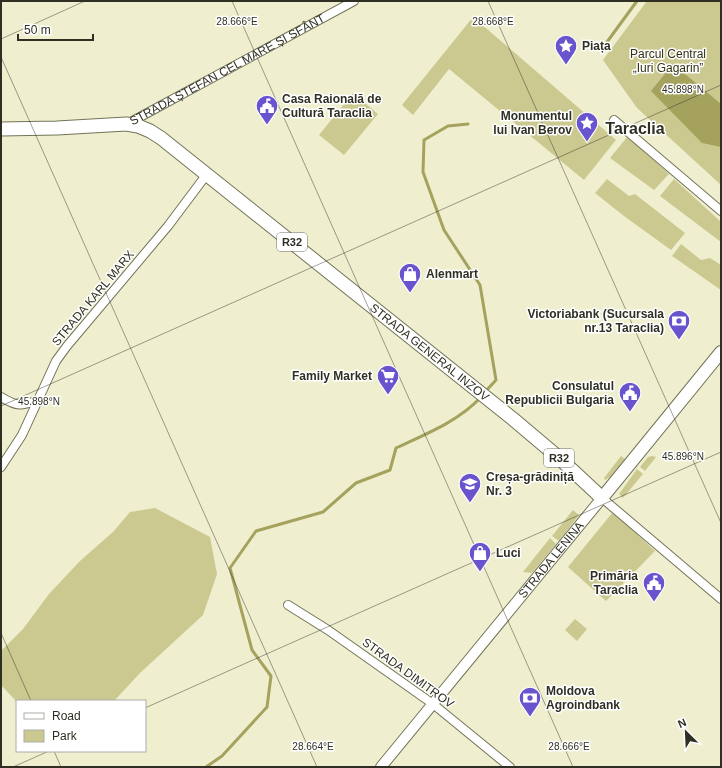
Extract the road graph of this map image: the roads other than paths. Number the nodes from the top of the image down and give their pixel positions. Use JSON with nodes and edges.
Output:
{"nodes":[{"id":1,"x":354,"y":1,"type":"edge"},
{"id":2,"x":614,"y":120,"type":"dead end"},
{"id":3,"x":126,"y":124,"type":"junction"},
{"id":4,"x":1,"y":129,"type":"edge"},
{"id":5,"x":207,"y":174,"type":"junction"},
{"id":6,"x":721,"y":211,"type":"edge"},
{"id":7,"x":721,"y":352,"type":"edge"},
{"id":8,"x":1,"y":398,"type":"edge"},
{"id":9,"x":38,"y":400,"type":"junction"},
{"id":10,"x":1,"y":467,"type":"edge"},
{"id":11,"x":602,"y":498,"type":"junction"},
{"id":12,"x":721,"y":599,"type":"edge"},
{"id":13,"x":288,"y":605,"type":"dead end"},
{"id":14,"x":433,"y":704,"type":"junction"},
{"id":15,"x":381,"y":767,"type":"edge"},
{"id":16,"x":510,"y":767,"type":"edge"}],
"edges":[{"from":1,"to":3,"type":"street","name":"STRADA ȘTEFAN CEL MARE ȘI SFÂNT"},
{"from":2,"to":6,"type":"street"},
{"from":3,"to":4,"type":"main road","name":"STRADA ȘTEFAN CEL MARE ȘI SFÂNT","number":"R32"},
{"from":3,"to":5,"type":"main road","name":"STRADA GENERAL INZOV","number":"R32"},
{"from":5,"to":9,"type":"street","name":"STRADA KARL MARX"},
{"from":5,"to":11,"type":"main road","name":"STRADA GENERAL INZOV","number":"R32"},
{"from":7,"to":11,"type":"main road","name":"STRADA LENINA"},
{"from":8,"to":9,"type":"street"},
{"from":9,"to":10,"type":"street","name":"STRADA KARL MARX"},
{"from":11,"to":12,"type":"street","name":"STRADA GENERAL INZOV"},
{"from":11,"to":14,"type":"street","name":"STRADA LENINA"},
{"from":13,"to":14,"type":"street","name":"STRADA DIMITROV"},
{"from":14,"to":15,"type":"street","name":"STRADA LENINA"},
{"from":14,"to":16,"type":"street","name":"STRADA DIMITROV"}]}
